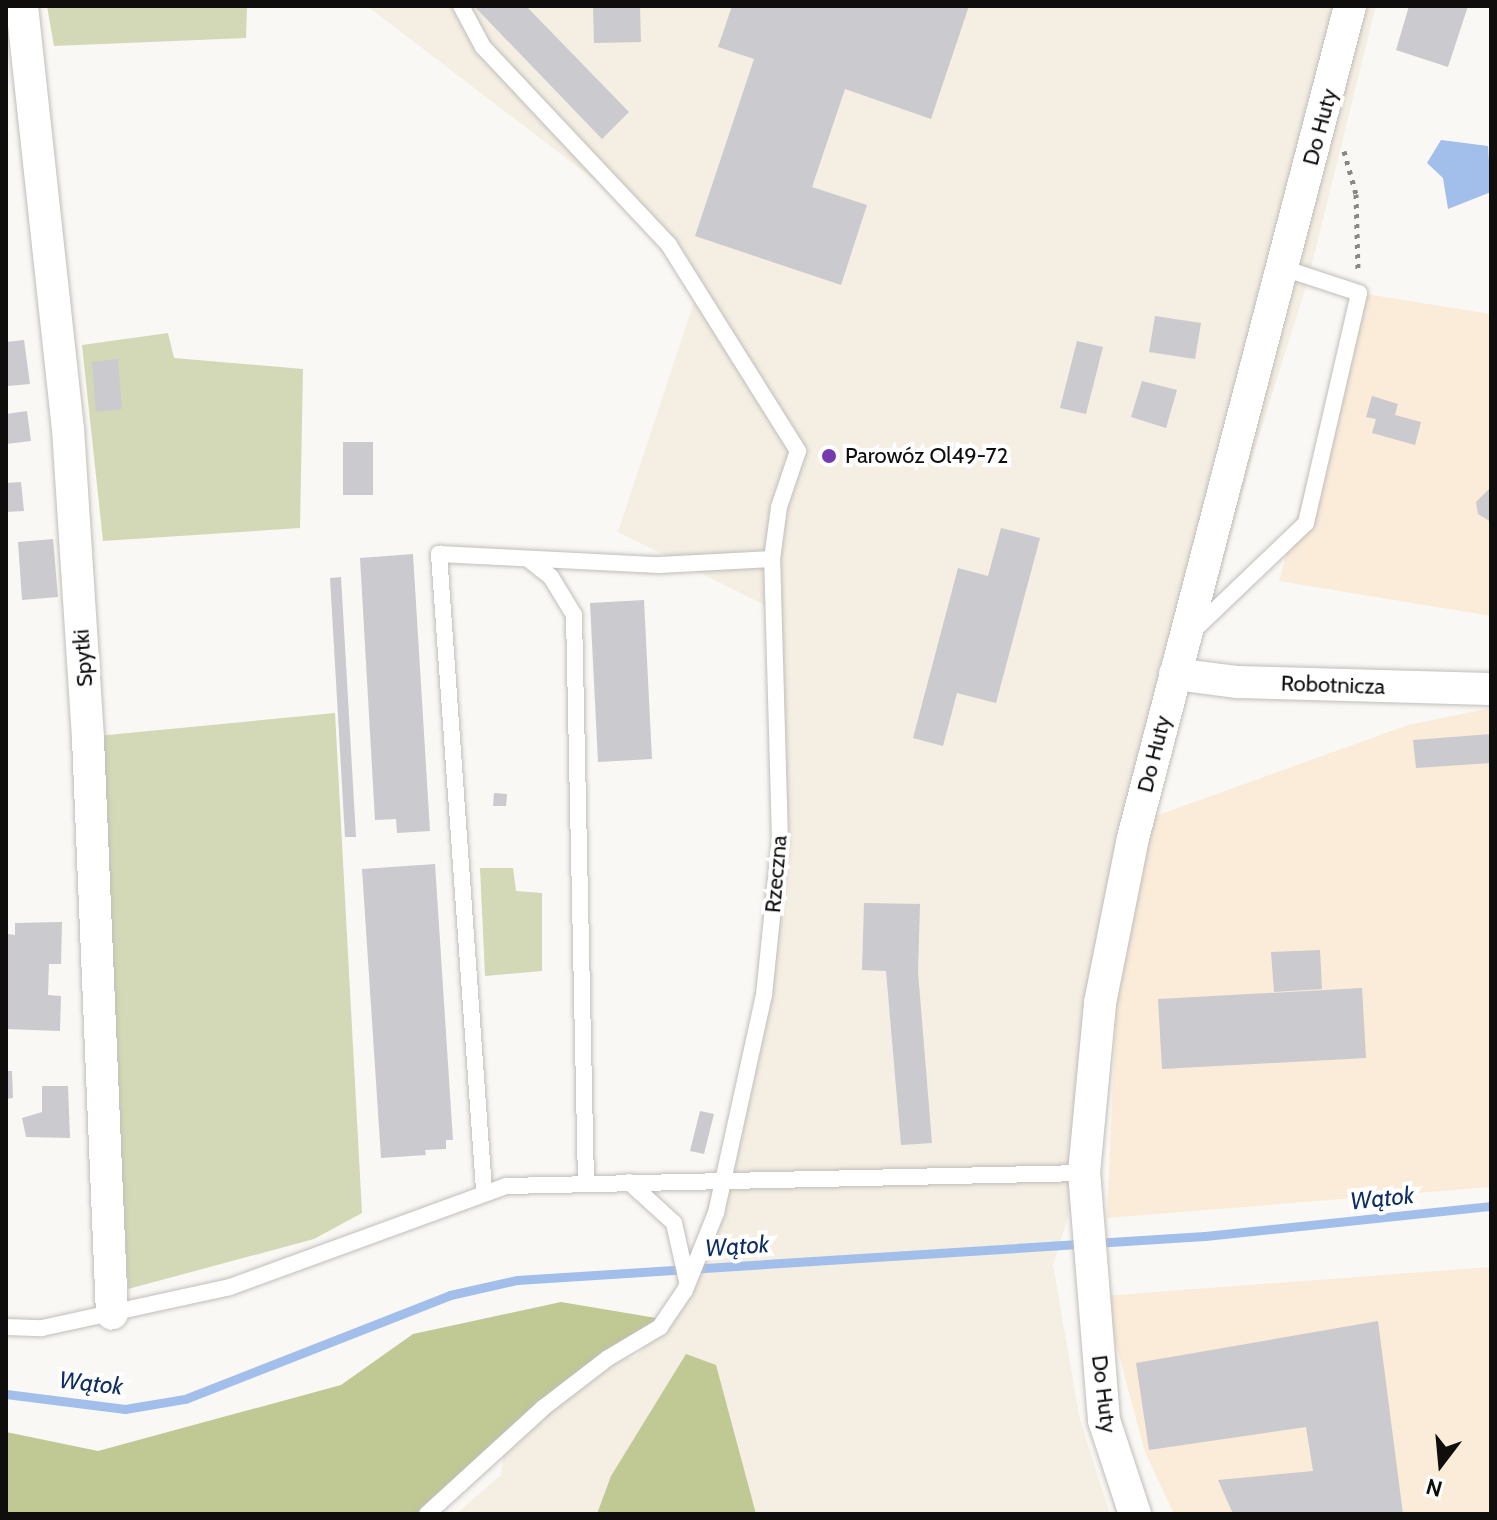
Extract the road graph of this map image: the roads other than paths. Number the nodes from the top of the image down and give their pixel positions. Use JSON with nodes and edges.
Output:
{"nodes":[{"id":1,"x":22,"y":6,"type":"edge"},
{"id":2,"x":461,"y":6,"type":"edge"},
{"id":3,"x":1350,"y":6,"type":"edge"},
{"id":4,"x":1283,"y":268,"type":"junction"},
{"id":5,"x":526,"y":558,"type":"junction"},
{"id":6,"x":772,"y":559,"type":"junction"},
{"id":7,"x":1183,"y":641,"type":"junction"},
{"id":8,"x":1175,"y":674,"type":"junction"},
{"id":9,"x":1491,"y":689,"type":"edge"},
{"id":10,"x":1084,"y":1173,"type":"junction"},
{"id":11,"x":586,"y":1182,"type":"junction"},
{"id":12,"x":629,"y":1182,"type":"junction"},
{"id":13,"x":722,"y":1185,"type":"junction"},
{"id":14,"x":484,"y":1190,"type":"junction"},
{"id":15,"x":685,"y":1290,"type":"junction"},
{"id":16,"x":112,"y":1313,"type":"junction"},
{"id":17,"x":6,"y":1327,"type":"edge"},
{"id":18,"x":427,"y":1514,"type":"edge"},
{"id":19,"x":1135,"y":1514,"type":"edge"}],
"edges":[{"from":1,"to":16,"type":"street","name":"Spytki"},
{"from":2,"to":6,"type":"lane","name":"Rzeczna"},
{"from":3,"to":4,"type":"street","name":"Do Huty"},
{"from":4,"to":7,"type":"street","name":"Do Huty"},
{"from":4,"to":7,"type":"lane"},
{"from":5,"to":6,"type":"lane"},
{"from":5,"to":11,"type":"lane"},
{"from":5,"to":14,"type":"lane"},
{"from":6,"to":13,"type":"lane","name":"Rzeczna"},
{"from":7,"to":8,"type":"street","name":"Do Huty"},
{"from":8,"to":9,"type":"street","name":"Robotnicza"},
{"from":8,"to":10,"type":"street","name":"Do Huty"},
{"from":10,"to":13,"type":"lane"},
{"from":10,"to":19,"type":"street","name":"Do Huty"},
{"from":11,"to":12,"type":"lane"},
{"from":11,"to":14,"type":"lane"},
{"from":12,"to":13,"type":"lane"},
{"from":12,"to":15,"type":"lane"},
{"from":13,"to":15,"type":"lane","name":"Rzeczna"},
{"from":14,"to":16,"type":"lane"},
{"from":15,"to":18,"type":"lane","name":"Rzeczna"},
{"from":16,"to":17,"type":"lane"}]}
